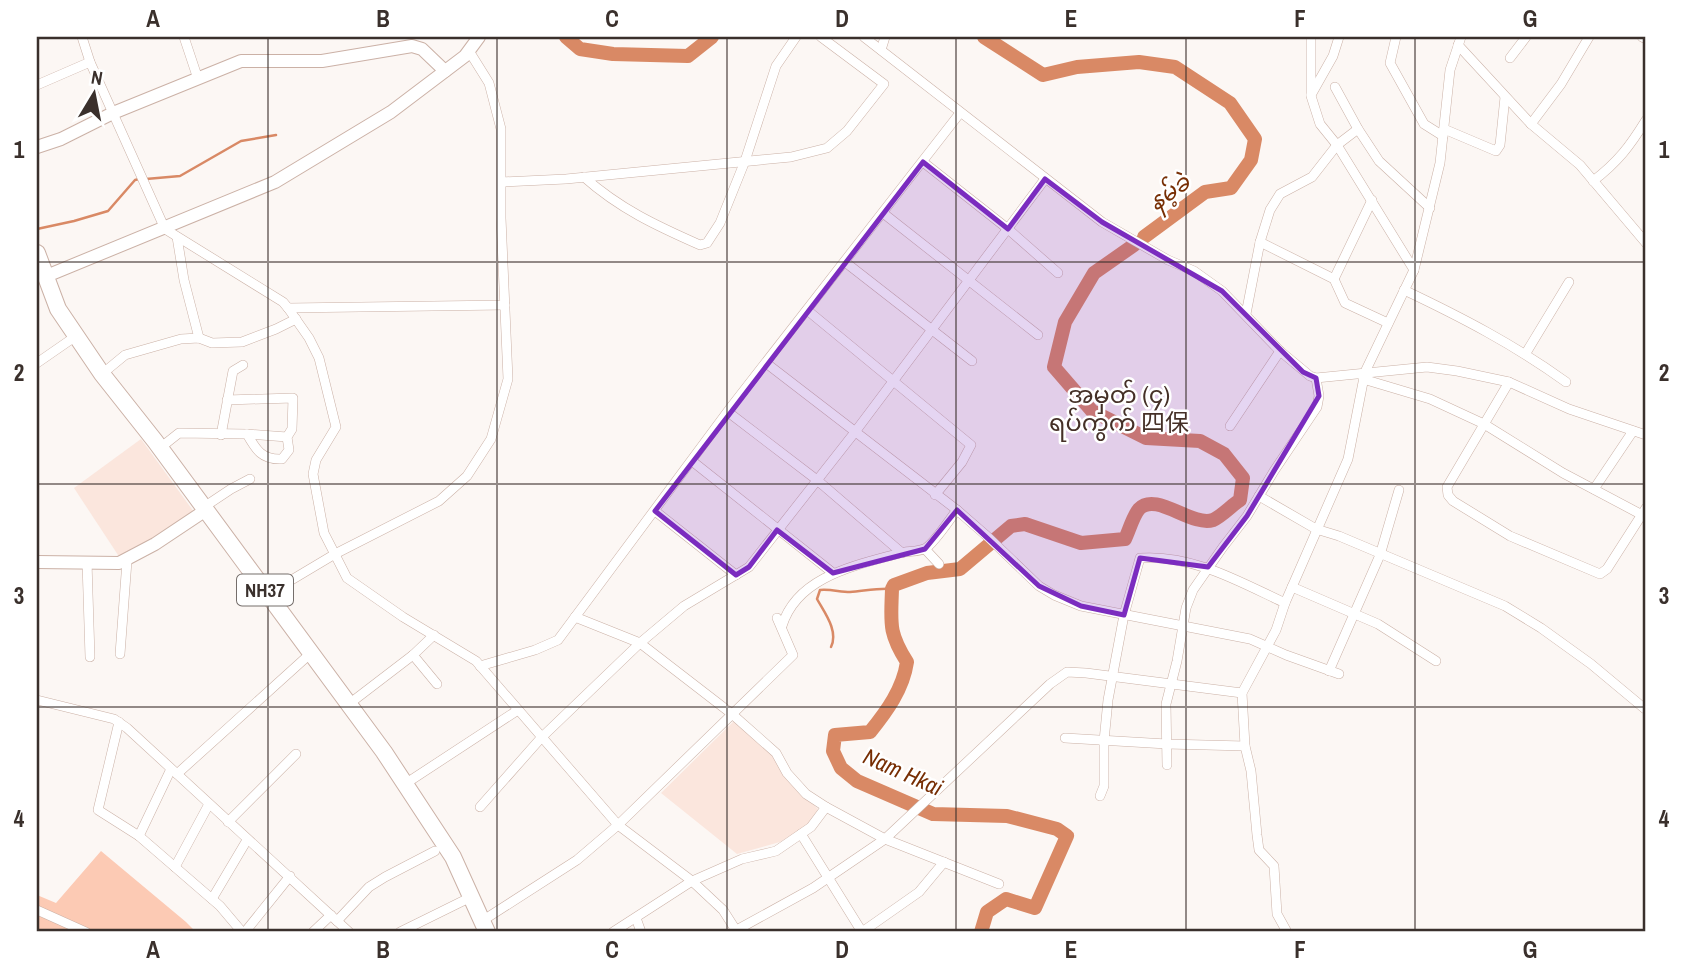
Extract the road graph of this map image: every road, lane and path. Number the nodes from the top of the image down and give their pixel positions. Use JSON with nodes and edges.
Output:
{"nodes":[{"id":1,"x":82,"y":37,"type":"edge"},
{"id":2,"x":184,"y":37,"type":"edge"},
{"id":3,"x":479,"y":37,"type":"edge"},
{"id":4,"x":796,"y":37,"type":"edge"},
{"id":5,"x":821,"y":37,"type":"edge"},
{"id":6,"x":864,"y":37,"type":"edge"},
{"id":7,"x":885,"y":37,"type":"edge"},
{"id":8,"x":1311,"y":37,"type":"edge"},
{"id":9,"x":1339,"y":37,"type":"edge"},
{"id":10,"x":1396,"y":37,"type":"edge"},
{"id":11,"x":1527,"y":37,"type":"edge"},
{"id":12,"x":1589,"y":37,"type":"edge"},
{"id":13,"x":1642,"y":37,"type":"edge"},
{"id":14,"x":1646,"y":39,"type":"edge"},
{"id":15,"x":1460,"y":41,"type":"edge"},
{"id":16,"x":881,"y":50,"type":"junction"},
{"id":17,"x":469,"y":51,"type":"junction"},
{"id":18,"x":1510,"y":58,"type":"dead end"},
{"id":19,"x":90,"y":62,"type":"junction"},
{"id":20,"x":445,"y":71,"type":"junction"},
{"id":21,"x":198,"y":79,"type":"junction"},
{"id":22,"x":37,"y":85,"type":"edge"},
{"id":23,"x":1335,"y":87,"type":"dead end"},
{"id":24,"x":1311,"y":96,"type":"junction"},
{"id":25,"x":1505,"y":97,"type":"junction"},
{"id":26,"x":113,"y":113,"type":"junction"},
{"id":27,"x":960,"y":113,"type":"junction"},
{"id":28,"x":1646,"y":120,"type":"edge"},
{"id":29,"x":1531,"y":124,"type":"junction"},
{"id":30,"x":1358,"y":129,"type":"junction"},
{"id":31,"x":1443,"y":132,"type":"junction"},
{"id":32,"x":1337,"y":145,"type":"junction"},
{"id":33,"x":37,"y":147,"type":"edge"},
{"id":34,"x":745,"y":161,"type":"junction"},
{"id":35,"x":923,"y":162,"type":"junction"},
{"id":36,"x":584,"y":177,"type":"junction"},
{"id":37,"x":1045,"y":178,"type":"junction"},
{"id":38,"x":1593,"y":181,"type":"junction"},
{"id":39,"x":502,"y":182,"type":"junction"},
{"id":40,"x":1372,"y":200,"type":"junction"},
{"id":41,"x":1430,"y":208,"type":"junction"},
{"id":42,"x":883,"y":213,"type":"junction"},
{"id":43,"x":165,"y":229,"type":"junction"},
{"id":44,"x":1008,"y":229,"type":"junction"},
{"id":45,"x":177,"y":237,"type":"junction"},
{"id":46,"x":1260,"y":242,"type":"junction"},
{"id":47,"x":1646,"y":243,"type":"edge"},
{"id":48,"x":37,"y":253,"type":"edge"},
{"id":49,"x":845,"y":262,"type":"junction"},
{"id":50,"x":1414,"y":271,"type":"junction"},
{"id":51,"x":1058,"y":273,"type":"dead end"},
{"id":52,"x":44,"y":276,"type":"junction"},
{"id":53,"x":1334,"y":279,"type":"junction"},
{"id":54,"x":969,"y":281,"type":"junction"},
{"id":55,"x":1569,"y":282,"type":"dead end"},
{"id":56,"x":1405,"y":290,"type":"junction"},
{"id":57,"x":505,"y":305,"type":"junction"},
{"id":58,"x":288,"y":308,"type":"junction"},
{"id":59,"x":807,"y":310,"type":"junction"},
{"id":60,"x":1246,"y":314,"type":"junction"},
{"id":61,"x":296,"y":319,"type":"junction"},
{"id":62,"x":1388,"y":323,"type":"junction"},
{"id":63,"x":932,"y":330,"type":"junction"},
{"id":64,"x":1038,"y":335,"type":"dead end"},
{"id":65,"x":76,"y":336,"type":"junction"},
{"id":66,"x":200,"y":338,"type":"junction"},
{"id":67,"x":1280,"y":351,"type":"junction"},
{"id":68,"x":1526,"y":353,"type":"junction"},
{"id":69,"x":972,"y":361,"type":"dead end"},
{"id":70,"x":37,"y":363,"type":"edge"},
{"id":71,"x":766,"y":363,"type":"junction"},
{"id":72,"x":243,"y":366,"type":"dead end"},
{"id":73,"x":102,"y":374,"type":"junction"},
{"id":74,"x":1364,"y":376,"type":"junction"},
{"id":75,"x":1316,"y":378,"type":"junction"},
{"id":76,"x":893,"y":381,"type":"junction"},
{"id":77,"x":1509,"y":382,"type":"junction"},
{"id":78,"x":1566,"y":382,"type":"dead end"},
{"id":79,"x":227,"y":400,"type":"junction"},
{"id":80,"x":728,"y":412,"type":"junction"},
{"id":81,"x":1484,"y":424,"type":"junction"},
{"id":82,"x":1230,"y":426,"type":"dead end"},
{"id":83,"x":1633,"y":431,"type":"junction"},
{"id":84,"x":855,"y":432,"type":"junction"},
{"id":85,"x":221,"y":435,"type":"junction"},
{"id":86,"x":247,"y":435,"type":"junction"},
{"id":87,"x":1646,"y":435,"type":"edge"},
{"id":88,"x":287,"y":438,"type":"junction"},
{"id":89,"x":160,"y":448,"type":"junction"},
{"id":90,"x":692,"y":461,"type":"junction"},
{"id":91,"x":250,"y":479,"type":"dead end"},
{"id":92,"x":817,"y":480,"type":"junction"},
{"id":93,"x":1594,"y":489,"type":"junction"},
{"id":94,"x":1399,"y":490,"type":"dead end"},
{"id":95,"x":935,"y":495,"type":"junction"},
{"id":96,"x":1259,"y":496,"type":"junction"},
{"id":97,"x":205,"y":509,"type":"junction"},
{"id":98,"x":957,"y":510,"type":"junction"},
{"id":99,"x":655,"y":511,"type":"junction"},
{"id":100,"x":1645,"y":513,"type":"edge"},
{"id":101,"x":1316,"y":529,"type":"junction"},
{"id":102,"x":777,"y":530,"type":"junction"},
{"id":103,"x":925,"y":548,"type":"junction"},
{"id":104,"x":902,"y":553,"type":"junction"},
{"id":105,"x":335,"y":554,"type":"junction"},
{"id":106,"x":1380,"y":555,"type":"junction"},
{"id":107,"x":127,"y":561,"type":"junction"},
{"id":108,"x":37,"y":562,"type":"edge"},
{"id":109,"x":87,"y":562,"type":"junction"},
{"id":110,"x":939,"y":564,"type":"dead end"},
{"id":111,"x":1208,"y":567,"type":"junction"},
{"id":112,"x":833,"y":573,"type":"junction"},
{"id":113,"x":736,"y":575,"type":"junction"},
{"id":114,"x":1292,"y":587,"type":"junction"},
{"id":115,"x":268,"y":594,"type":"junction"},
{"id":116,"x":1285,"y":603,"type":"junction"},
{"id":117,"x":1124,"y":614,"type":"junction"},
{"id":118,"x":1355,"y":614,"type":"junction"},
{"id":119,"x":575,"y":617,"type":"junction"},
{"id":120,"x":1182,"y":626,"type":"junction"},
{"id":121,"x":433,"y":635,"type":"junction"},
{"id":122,"x":640,"y":643,"type":"junction"},
{"id":123,"x":1268,"y":645,"type":"junction"},
{"id":124,"x":120,"y":653,"type":"dead end"},
{"id":125,"x":311,"y":653,"type":"junction"},
{"id":126,"x":413,"y":655,"type":"junction"},
{"id":127,"x":90,"y":657,"type":"dead end"},
{"id":128,"x":1436,"y":661,"type":"dead end"},
{"id":129,"x":480,"y":666,"type":"junction"},
{"id":130,"x":1112,"y":676,"type":"junction"},
{"id":131,"x":438,"y":684,"type":"dead end"},
{"id":132,"x":1171,"y":684,"type":"junction"},
{"id":133,"x":1241,"y":693,"type":"junction"},
{"id":134,"x":37,"y":700,"type":"edge"},
{"id":135,"x":349,"y":704,"type":"junction"},
{"id":136,"x":1644,"y":709,"type":"dead end"},
{"id":137,"x":518,"y":710,"type":"junction"},
{"id":138,"x":733,"y":714,"type":"junction"},
{"id":139,"x":119,"y":722,"type":"junction"},
{"id":140,"x":541,"y":738,"type":"junction"},
{"id":141,"x":1065,"y":738,"type":"dead end"},
{"id":142,"x":1104,"y":741,"type":"junction"},
{"id":143,"x":1167,"y":744,"type":"junction"},
{"id":144,"x":1245,"y":746,"type":"junction"},
{"id":145,"x":296,"y":754,"type":"dead end"},
{"id":146,"x":1167,"y":765,"type":"dead end"},
{"id":147,"x":174,"y":772,"type":"junction"},
{"id":148,"x":405,"y":784,"type":"junction"},
{"id":149,"x":1100,"y":796,"type":"dead end"},
{"id":150,"x":209,"y":804,"type":"junction"},
{"id":151,"x":480,"y":807,"type":"dead end"},
{"id":152,"x":826,"y":807,"type":"junction"},
{"id":153,"x":228,"y":822,"type":"junction"},
{"id":154,"x":618,"y":825,"type":"junction"},
{"id":155,"x":801,"y":834,"type":"junction"},
{"id":156,"x":139,"y":836,"type":"junction"},
{"id":157,"x":886,"y":839,"type":"junction"},
{"id":158,"x":247,"y":840,"type":"junction"},
{"id":159,"x":435,"y":851,"type":"dead end"},
{"id":160,"x":944,"y":862,"type":"junction"},
{"id":161,"x":175,"y":867,"type":"junction"},
{"id":162,"x":290,"y":876,"type":"junction"},
{"id":163,"x":829,"y":877,"type":"junction"},
{"id":164,"x":692,"y":881,"type":"junction"},
{"id":165,"x":999,"y":884,"type":"dead end"},
{"id":166,"x":471,"y":897,"type":"junction"},
{"id":167,"x":212,"y":899,"type":"junction"},
{"id":168,"x":37,"y":910,"type":"edge"},
{"id":169,"x":334,"y":918,"type":"junction"},
{"id":170,"x":636,"y":918,"type":"junction"},
{"id":171,"x":485,"y":926,"type":"edge"},
{"id":172,"x":86,"y":932,"type":"edge"},
{"id":173,"x":244,"y":932,"type":"edge"},
{"id":174,"x":313,"y":932,"type":"edge"},
{"id":175,"x":349,"y":932,"type":"edge"},
{"id":176,"x":400,"y":932,"type":"edge"},
{"id":177,"x":613,"y":932,"type":"edge"},
{"id":178,"x":641,"y":932,"type":"edge"},
{"id":179,"x":735,"y":932,"type":"edge"},
{"id":180,"x":1287,"y":932,"type":"edge"}],
"edges":[{"from":1,"to":19,"type":"street"},
{"from":2,"to":21,"type":"street"},
{"from":3,"to":17,"type":"street"},
{"from":4,"to":34,"type":"street"},
{"from":5,"to":34,"type":"street"},
{"from":6,"to":16,"type":"street"},
{"from":7,"to":16,"type":"street"},
{"from":8,"to":24,"type":"street"},
{"from":9,"to":24,"type":"street"},
{"from":10,"to":31,"type":"street"},
{"from":11,"to":18,"type":"street"},
{"from":12,"to":29,"type":"street"},
{"from":13,"to":14,"type":"street"},
{"from":15,"to":25,"type":"street"},
{"from":15,"to":31,"type":"street"},
{"from":16,"to":27,"type":"street"},
{"from":17,"to":20,"type":"street"},
{"from":17,"to":39,"type":"street"},
{"from":19,"to":22,"type":"street"},
{"from":19,"to":26,"type":"street"},
{"from":20,"to":21,"type":"street"},
{"from":20,"to":43,"type":"street"},
{"from":21,"to":26,"type":"street"},
{"from":23,"to":30,"type":"street"},
{"from":24,"to":32,"type":"street"},
{"from":25,"to":29,"type":"street"},
{"from":25,"to":31,"type":"street"},
{"from":26,"to":33,"type":"street"},
{"from":26,"to":43,"type":"street"},
{"from":27,"to":35,"type":"street"},
{"from":27,"to":37,"type":"street"},
{"from":28,"to":38,"type":"street"},
{"from":29,"to":38,"type":"street"},
{"from":30,"to":32,"type":"street"},
{"from":30,"to":41,"type":"street"},
{"from":31,"to":41,"type":"street"},
{"from":32,"to":40,"type":"street"},
{"from":32,"to":46,"type":"street"},
{"from":34,"to":36,"type":"street"},
{"from":34,"to":36,"type":"street"},
{"from":35,"to":42,"type":"street"},
{"from":35,"to":44,"type":"street"},
{"from":36,"to":39,"type":"street"},
{"from":37,"to":44,"type":"street"},
{"from":37,"to":60,"type":"street"},
{"from":38,"to":47,"type":"street"},
{"from":39,"to":57,"type":"street"},
{"from":40,"to":50,"type":"street"},
{"from":40,"to":53,"type":"street"},
{"from":41,"to":50,"type":"street"},
{"from":42,"to":49,"type":"street"},
{"from":42,"to":54,"type":"street"},
{"from":43,"to":45,"type":"street"},
{"from":43,"to":52,"type":"street"},
{"from":44,"to":51,"type":"street"},
{"from":44,"to":54,"type":"street"},
{"from":45,"to":58,"type":"street"},
{"from":45,"to":66,"type":"street"},
{"from":46,"to":53,"type":"street"},
{"from":46,"to":60,"type":"street"},
{"from":48,"to":52,"type":"highway","number":"NH37"},
{"from":49,"to":59,"type":"street"},
{"from":49,"to":63,"type":"street"},
{"from":50,"to":56,"type":"street"},
{"from":52,"to":65,"type":"highway","number":"NH37"},
{"from":53,"to":62,"type":"street"},
{"from":54,"to":63,"type":"street"},
{"from":54,"to":64,"type":"street"},
{"from":55,"to":68,"type":"street"},
{"from":56,"to":62,"type":"street"},
{"from":56,"to":68,"type":"street"},
{"from":57,"to":58,"type":"street"},
{"from":57,"to":105,"type":"street"},
{"from":58,"to":61,"type":"street"},
{"from":59,"to":71,"type":"street"},
{"from":59,"to":76,"type":"street"},
{"from":60,"to":67,"type":"street"},
{"from":61,"to":66,"type":"street"},
{"from":61,"to":105,"type":"street"},
{"from":62,"to":74,"type":"street"},
{"from":63,"to":69,"type":"street"},
{"from":63,"to":76,"type":"street"},
{"from":65,"to":70,"type":"street"},
{"from":65,"to":73,"type":"highway","number":"NH37"},
{"from":66,"to":73,"type":"street"},
{"from":67,"to":75,"type":"street"},
{"from":67,"to":82,"type":"street"},
{"from":68,"to":78,"type":"street"},
{"from":71,"to":80,"type":"street"},
{"from":71,"to":84,"type":"street"},
{"from":72,"to":79,"type":"street"},
{"from":73,"to":89,"type":"highway","number":"NH37"},
{"from":74,"to":75,"type":"street"},
{"from":74,"to":77,"type":"street"},
{"from":74,"to":81,"type":"street"},
{"from":74,"to":101,"type":"street"},
{"from":75,"to":96,"type":"street"},
{"from":76,"to":84,"type":"street"},
{"from":76,"to":95,"type":"street"},
{"from":77,"to":81,"type":"street"},
{"from":77,"to":83,"type":"street"},
{"from":79,"to":85,"type":"street"},
{"from":79,"to":88,"type":"street"},
{"from":80,"to":90,"type":"street"},
{"from":80,"to":92,"type":"street"},
{"from":81,"to":93,"type":"street"},
{"from":81,"to":100,"type":"street"},
{"from":83,"to":87,"type":"street"},
{"from":83,"to":93,"type":"street"},
{"from":84,"to":92,"type":"street"},
{"from":84,"to":95,"type":"street"},
{"from":85,"to":86,"type":"street"},
{"from":85,"to":89,"type":"street"},
{"from":86,"to":88,"type":"street"},
{"from":86,"to":88,"type":"street"},
{"from":89,"to":97,"type":"highway","number":"NH37"},
{"from":90,"to":99,"type":"street"},
{"from":90,"to":102,"type":"street"},
{"from":91,"to":97,"type":"street"},
{"from":92,"to":102,"type":"street"},
{"from":92,"to":104,"type":"street"},
{"from":93,"to":100,"type":"street"},
{"from":94,"to":106,"type":"street"},
{"from":95,"to":98,"type":"street"},
{"from":96,"to":101,"type":"street"},
{"from":96,"to":111,"type":"street"},
{"from":97,"to":107,"type":"street"},
{"from":97,"to":115,"type":"highway","number":"NH37"},
{"from":98,"to":103,"type":"street"},
{"from":98,"to":117,"type":"street"},
{"from":99,"to":113,"type":"street"},
{"from":99,"to":119,"type":"street"},
{"from":101,"to":106,"type":"street"},
{"from":101,"to":114,"type":"street"},
{"from":102,"to":112,"type":"street"},
{"from":102,"to":113,"type":"street"},
{"from":103,"to":104,"type":"street"},
{"from":103,"to":110,"type":"street"},
{"from":104,"to":112,"type":"street"},
{"from":105,"to":115,"type":"street"},
{"from":105,"to":121,"type":"street"},
{"from":106,"to":118,"type":"street"},
{"from":106,"to":136,"type":"street"},
{"from":107,"to":109,"type":"street"},
{"from":107,"to":124,"type":"street"},
{"from":108,"to":109,"type":"street"},
{"from":109,"to":127,"type":"street"},
{"from":111,"to":116,"type":"street"},
{"from":111,"to":117,"type":"street"},
{"from":111,"to":120,"type":"street"},
{"from":112,"to":138,"type":"street"},
{"from":113,"to":122,"type":"street"},
{"from":114,"to":116,"type":"street"},
{"from":114,"to":118,"type":"street"},
{"from":115,"to":125,"type":"highway","number":"NH37"},
{"from":116,"to":123,"type":"street"},
{"from":117,"to":120,"type":"street"},
{"from":117,"to":130,"type":"street"},
{"from":118,"to":123,"type":"street"},
{"from":118,"to":128,"type":"street"},
{"from":119,"to":122,"type":"street"},
{"from":119,"to":129,"type":"street"},
{"from":120,"to":123,"type":"street"},
{"from":120,"to":132,"type":"street"},
{"from":121,"to":126,"type":"street"},
{"from":121,"to":129,"type":"street"},
{"from":122,"to":138,"type":"street"},
{"from":122,"to":140,"type":"street"},
{"from":123,"to":133,"type":"street"},
{"from":125,"to":135,"type":"highway","number":"NH37"},
{"from":125,"to":147,"type":"street"},
{"from":126,"to":131,"type":"street"},
{"from":126,"to":135,"type":"street"},
{"from":129,"to":137,"type":"street"},
{"from":130,"to":132,"type":"street"},
{"from":130,"to":142,"type":"street"},
{"from":130,"to":157,"type":"street"},
{"from":132,"to":133,"type":"street"},
{"from":132,"to":143,"type":"street"},
{"from":133,"to":144,"type":"street"},
{"from":134,"to":139,"type":"street"},
{"from":135,"to":148,"type":"highway","number":"NH37"},
{"from":137,"to":140,"type":"street"},
{"from":137,"to":148,"type":"street"},
{"from":138,"to":152,"type":"street"},
{"from":138,"to":154,"type":"street"},
{"from":139,"to":147,"type":"street"},
{"from":139,"to":156,"type":"street"},
{"from":140,"to":151,"type":"street"},
{"from":140,"to":154,"type":"street"},
{"from":141,"to":142,"type":"street"},
{"from":142,"to":143,"type":"street"},
{"from":142,"to":149,"type":"street"},
{"from":143,"to":144,"type":"street"},
{"from":143,"to":146,"type":"street"},
{"from":144,"to":180,"type":"street"},
{"from":145,"to":153,"type":"street"},
{"from":147,"to":150,"type":"street"},
{"from":147,"to":156,"type":"street"},
{"from":148,"to":166,"type":"highway","number":"NH37"},
{"from":150,"to":153,"type":"street"},
{"from":150,"to":161,"type":"street"},
{"from":152,"to":155,"type":"street"},
{"from":152,"to":157,"type":"street"},
{"from":153,"to":158,"type":"street"},
{"from":154,"to":164,"type":"street"},
{"from":154,"to":171,"type":"street"},
{"from":155,"to":163,"type":"street"},
{"from":155,"to":164,"type":"street"},
{"from":156,"to":161,"type":"street"},
{"from":157,"to":160,"type":"street"},
{"from":157,"to":163,"type":"street"},
{"from":158,"to":162,"type":"street"},
{"from":158,"to":167,"type":"street"},
{"from":159,"to":169,"type":"street"},
{"from":160,"to":163,"type":"street"},
{"from":160,"to":165,"type":"street"},
{"from":161,"to":167,"type":"street"},
{"from":162,"to":169,"type":"street"},
{"from":162,"to":173,"type":"street"},
{"from":163,"to":179,"type":"street"},
{"from":164,"to":170,"type":"street"},
{"from":164,"to":179,"type":"street"},
{"from":166,"to":171,"type":"highway","number":"NH37"},
{"from":166,"to":176,"type":"street"},
{"from":167,"to":173,"type":"street"},
{"from":168,"to":172,"type":"street"},
{"from":169,"to":174,"type":"street"},
{"from":169,"to":175,"type":"street"},
{"from":170,"to":177,"type":"street"},
{"from":170,"to":178,"type":"street"}]}
